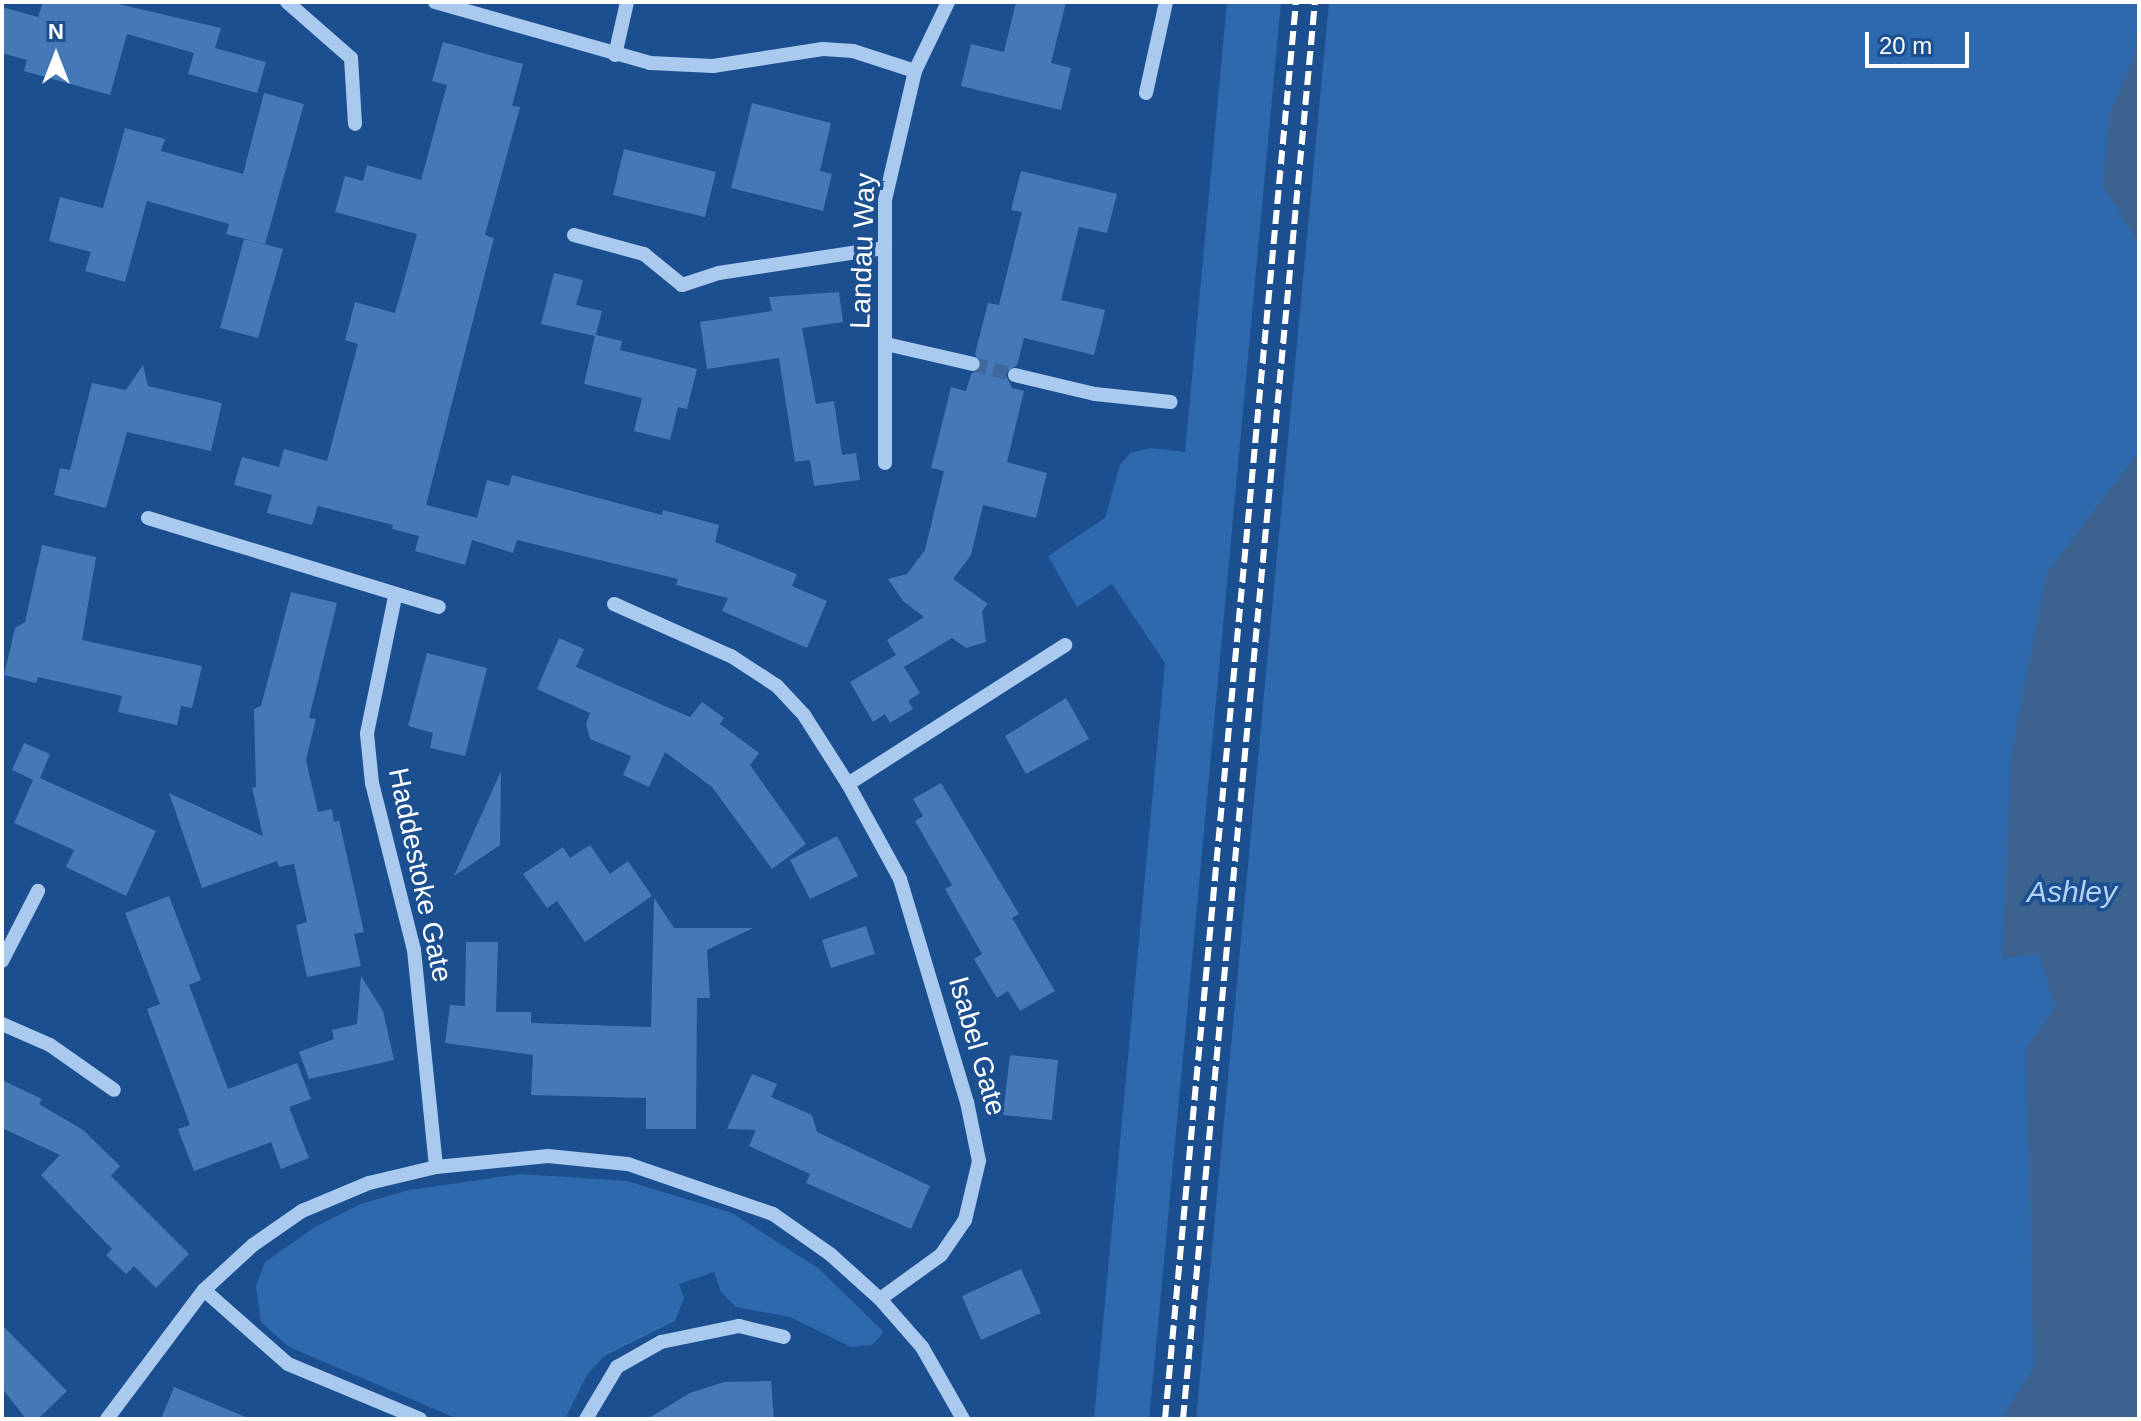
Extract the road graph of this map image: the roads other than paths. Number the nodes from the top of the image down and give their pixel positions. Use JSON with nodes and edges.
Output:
{"nodes":[{"id":1,"x":287,"y":2,"type":"edge"},
{"id":2,"x":435,"y":2,"type":"edge"},
{"id":3,"x":627,"y":2,"type":"edge"},
{"id":4,"x":948,"y":2,"type":"edge"},
{"id":5,"x":1166,"y":2,"type":"edge"},
{"id":6,"x":615,"y":55,"type":"junction"},
{"id":7,"x":915,"y":71,"type":"junction"},
{"id":8,"x":1146,"y":93,"type":"dead end"},
{"id":9,"x":355,"y":124,"type":"dead end"},
{"id":10,"x":574,"y":235,"type":"dead end"},
{"id":11,"x":885,"y":248,"type":"junction"},
{"id":12,"x":886,"y":344,"type":"junction"},
{"id":13,"x":973,"y":364,"type":"tunnel mouth"},
{"id":14,"x":1015,"y":375,"type":"tunnel mouth"},
{"id":15,"x":1171,"y":402,"type":"dead end"},
{"id":16,"x":885,"y":463,"type":"dead end"},
{"id":17,"x":148,"y":518,"type":"dead end"},
{"id":18,"x":395,"y":597,"type":"junction"},
{"id":19,"x":614,"y":604,"type":"dead end"},
{"id":20,"x":439,"y":607,"type":"dead end"},
{"id":21,"x":1065,"y":645,"type":"dead end"},
{"id":22,"x":848,"y":784,"type":"junction"},
{"id":23,"x":38,"y":891,"type":"dead end"},
{"id":24,"x":2,"y":961,"type":"edge"},
{"id":25,"x":2,"y":1024,"type":"edge"},
{"id":26,"x":114,"y":1090,"type":"dead end"},
{"id":27,"x":436,"y":1167,"type":"junction"},
{"id":28,"x":204,"y":1290,"type":"junction"},
{"id":29,"x":880,"y":1299,"type":"junction"},
{"id":30,"x":784,"y":1337,"type":"dead end"},
{"id":31,"x":107,"y":1419,"type":"edge"},
{"id":32,"x":420,"y":1419,"type":"edge"},
{"id":33,"x":586,"y":1419,"type":"edge"},
{"id":34,"x":963,"y":1419,"type":"edge"}],
"edges":[{"from":1,"to":9,"type":"street"},
{"from":2,"to":6,"type":"street"},
{"from":3,"to":6,"type":"street"},
{"from":4,"to":7,"type":"street","name":"Landau Way"},
{"from":5,"to":8,"type":"street"},
{"from":6,"to":7,"type":"street"},
{"from":7,"to":11,"type":"street","name":"Landau Way"},
{"from":10,"to":11,"type":"street"},
{"from":11,"to":12,"type":"street","name":"Landau Way"},
{"from":12,"to":13,"type":"street"},
{"from":12,"to":16,"type":"street","name":"Landau Way"},
{"from":14,"to":15,"type":"street"},
{"from":17,"to":18,"type":"street"},
{"from":18,"to":20,"type":"street"},
{"from":18,"to":27,"type":"street","name":"Haddestoke Gate"},
{"from":19,"to":22,"type":"street","name":"Isabel Gate"},
{"from":21,"to":22,"type":"street"},
{"from":22,"to":29,"type":"street","name":"Isabel Gate"},
{"from":23,"to":24,"type":"street"},
{"from":25,"to":26,"type":"street"},
{"from":27,"to":28,"type":"street"},
{"from":27,"to":29,"type":"street"},
{"from":28,"to":31,"type":"street"},
{"from":28,"to":32,"type":"street"},
{"from":29,"to":34,"type":"street"},
{"from":30,"to":33,"type":"street"}]}
